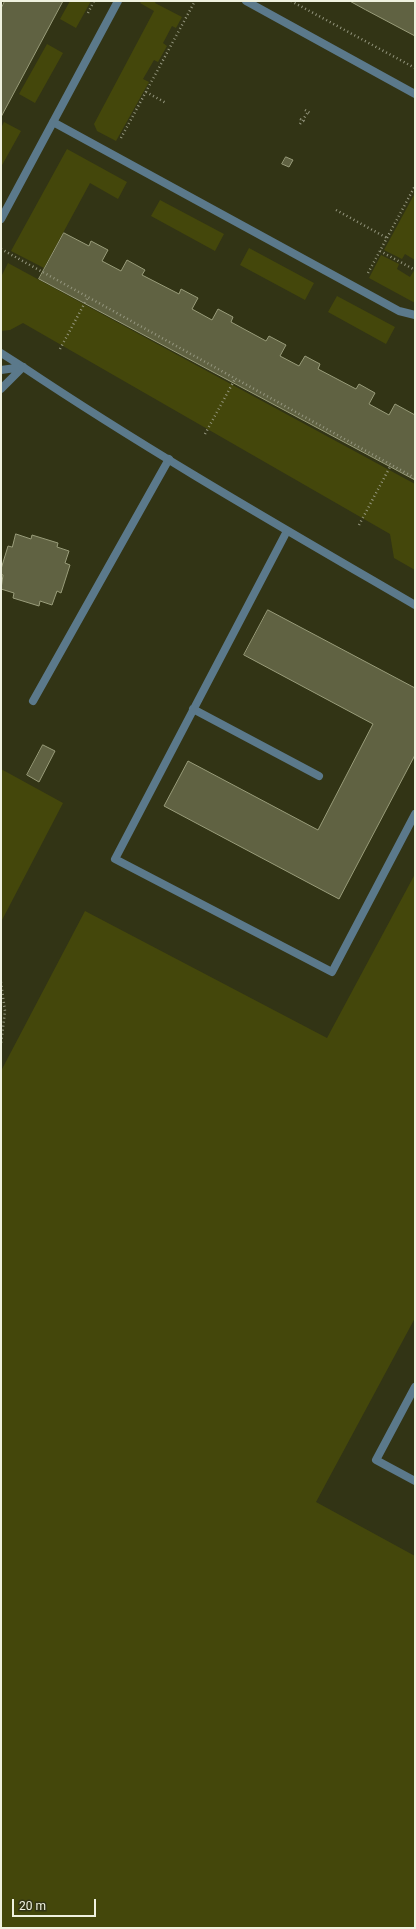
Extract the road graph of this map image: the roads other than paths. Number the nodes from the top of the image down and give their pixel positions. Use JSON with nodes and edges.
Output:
{"nodes":[{"id":1,"x":118,"y":1,"type":"edge"},
{"id":2,"x":246,"y":1,"type":"edge"},
{"id":3,"x":415,"y":94,"type":"edge"},
{"id":4,"x":53,"y":122,"type":"junction"},
{"id":5,"x":1,"y":219,"type":"edge"},
{"id":6,"x":415,"y":315,"type":"edge"},
{"id":7,"x":1,"y":353,"type":"edge"},
{"id":8,"x":23,"y":367,"type":"junction"},
{"id":9,"x":1,"y":370,"type":"edge"},
{"id":10,"x":1,"y":389,"type":"edge"},
{"id":11,"x":169,"y":459,"type":"junction"},
{"id":12,"x":287,"y":531,"type":"junction"},
{"id":13,"x":415,"y":606,"type":"edge"},
{"id":14,"x":33,"y":701,"type":"dead end"},
{"id":15,"x":193,"y":709,"type":"junction"},
{"id":16,"x":320,"y":776,"type":"dead end"},
{"id":17,"x":415,"y":814,"type":"edge"},
{"id":18,"x":415,"y":1387,"type":"edge"},
{"id":19,"x":415,"y":1481,"type":"edge"}],
"edges":[{"from":1,"to":4,"type":"street"},
{"from":2,"to":3,"type":"street"},
{"from":4,"to":5,"type":"street"},
{"from":4,"to":6,"type":"street"},
{"from":7,"to":8,"type":"street"},
{"from":8,"to":9,"type":"street"},
{"from":8,"to":10,"type":"street"},
{"from":8,"to":11,"type":"street"},
{"from":11,"to":12,"type":"street"},
{"from":11,"to":14,"type":"street"},
{"from":12,"to":13,"type":"street"},
{"from":12,"to":15,"type":"street"},
{"from":15,"to":16,"type":"street"},
{"from":15,"to":17,"type":"street"},
{"from":18,"to":19,"type":"street"}]}
